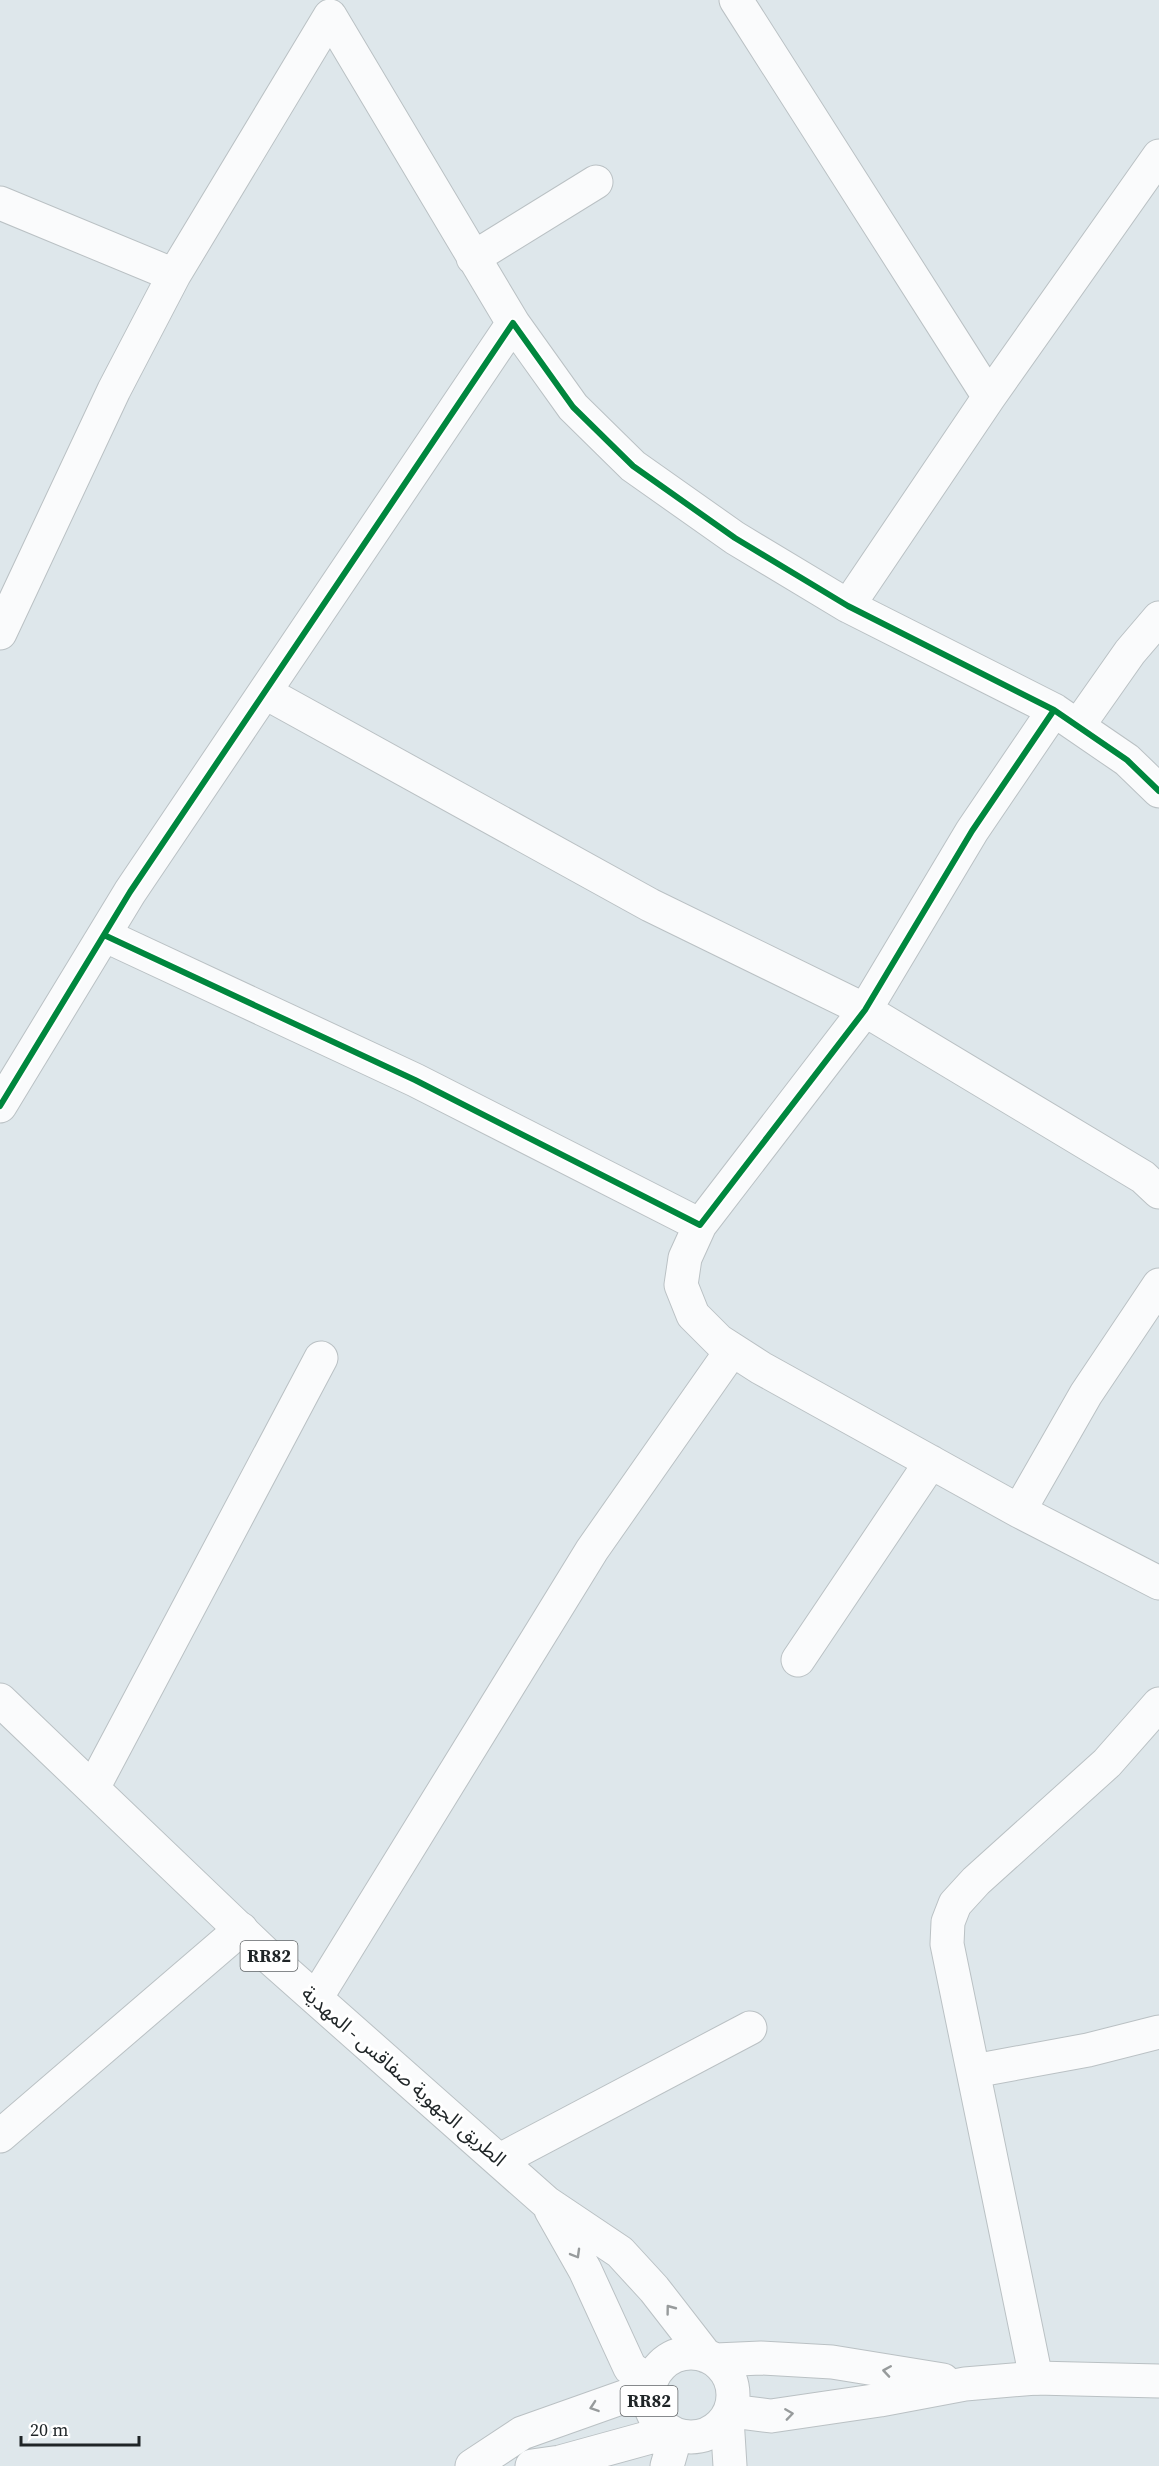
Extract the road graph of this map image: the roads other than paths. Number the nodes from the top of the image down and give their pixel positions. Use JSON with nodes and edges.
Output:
{"nodes":[{"id":1,"x":735,"y":0,"type":"edge"},
{"id":2,"x":327,"y":8,"type":"edge"},
{"id":3,"x":1159,"y":156,"type":"edge"},
{"id":4,"x":596,"y":182,"type":"dead end"},
{"id":5,"x":0,"y":203,"type":"edge"},
{"id":6,"x":473,"y":258,"type":"junction"},
{"id":7,"x":174,"y":275,"type":"junction"},
{"id":8,"x":513,"y":323,"type":"junction"},
{"id":9,"x":989,"y":397,"type":"junction"},
{"id":10,"x":848,"y":606,"type":"junction"},
{"id":11,"x":1159,"y":618,"type":"edge"},
{"id":12,"x":0,"y":633,"type":"edge"},
{"id":13,"x":266,"y":693,"type":"junction"},
{"id":14,"x":1066,"y":718,"type":"junction"},
{"id":15,"x":1159,"y":791,"type":"edge"},
{"id":16,"x":104,"y":935,"type":"junction"},
{"id":17,"x":865,"y":1010,"type":"junction"},
{"id":18,"x":0,"y":1107,"type":"edge"},
{"id":19,"x":1159,"y":1192,"type":"edge"},
{"id":20,"x":700,"y":1226,"type":"junction"},
{"id":21,"x":1159,"y":1285,"type":"edge"},
{"id":22,"x":732,"y":1350,"type":"junction"},
{"id":23,"x":321,"y":1358,"type":"dead end"},
{"id":24,"x":931,"y":1462,"type":"junction"},
{"id":25,"x":1019,"y":1511,"type":"junction"},
{"id":26,"x":1159,"y":1583,"type":"edge"},
{"id":27,"x":798,"y":1660,"type":"dead end"},
{"id":28,"x":0,"y":1700,"type":"edge"},
{"id":29,"x":1159,"y":1704,"type":"edge"},
{"id":30,"x":93,"y":1788,"type":"junction"},
{"id":31,"x":241,"y":1929,"type":"junction"},
{"id":32,"x":316,"y":1998,"type":"junction"},
{"id":33,"x":750,"y":2028,"type":"dead end"},
{"id":34,"x":1159,"y":2032,"type":"edge"},
{"id":35,"x":974,"y":2071,"type":"junction"},
{"id":36,"x":0,"y":2136,"type":"edge"},
{"id":37,"x":500,"y":2160,"type":"junction"},
{"id":38,"x":547,"y":2203,"type":"junction"},
{"id":39,"x":711,"y":2358,"type":"junction"},
{"id":40,"x":1036,"y":2378,"type":"junction"},
{"id":41,"x":1159,"y":2380,"type":"edge"},
{"id":42,"x":965,"y":2384,"type":"junction"},
{"id":43,"x":650,"y":2385,"type":"junction"},
{"id":44,"x":729,"y":2415,"type":"junction"},
{"id":45,"x":673,"y":2433,"type":"junction"},
{"id":46,"x":472,"y":2466,"type":"edge"},
{"id":47,"x":532,"y":2466,"type":"edge"},
{"id":48,"x":668,"y":2466,"type":"edge"},
{"id":49,"x":730,"y":2466,"type":"edge"}],
"edges":[{"from":1,"to":9,"type":"street"},
{"from":2,"to":6,"type":"street"},
{"from":2,"to":7,"type":"street"},
{"from":3,"to":9,"type":"street"},
{"from":4,"to":6,"type":"street"},
{"from":5,"to":7,"type":"street"},
{"from":6,"to":8,"type":"street"},
{"from":7,"to":12,"type":"street"},
{"from":8,"to":10,"type":"street"},
{"from":8,"to":13,"type":"street"},
{"from":9,"to":10,"type":"street"},
{"from":10,"to":14,"type":"street"},
{"from":11,"to":14,"type":"street"},
{"from":13,"to":16,"type":"street"},
{"from":13,"to":17,"type":"street"},
{"from":14,"to":15,"type":"street"},
{"from":14,"to":17,"type":"street"},
{"from":16,"to":18,"type":"street"},
{"from":16,"to":20,"type":"street"},
{"from":17,"to":19,"type":"street"},
{"from":17,"to":20,"type":"street"},
{"from":20,"to":22,"type":"street"},
{"from":21,"to":25,"type":"street"},
{"from":22,"to":24,"type":"street"},
{"from":22,"to":32,"type":"street"},
{"from":23,"to":30,"type":"street"},
{"from":24,"to":25,"type":"street"},
{"from":24,"to":27,"type":"street"},
{"from":25,"to":26,"type":"street"},
{"from":28,"to":30,"type":"street","name":"الطريق الجهوية صفاقس - المهدية","number":"RR82"},
{"from":29,"to":35,"type":"street"},
{"from":30,"to":31,"type":"street","name":"الطريق الجهوية صفاقس - المهدية","number":"RR82"},
{"from":31,"to":32,"type":"street","name":"الطريق الجهوية صفاقس - المهدية","number":"RR82"},
{"from":31,"to":36,"type":"street"},
{"from":32,"to":37,"type":"street","name":"الطريق الجهوية صفاقس - المهدية","number":"RR82"},
{"from":33,"to":37,"type":"street"},
{"from":34,"to":35,"type":"street"},
{"from":35,"to":40,"type":"street"},
{"from":37,"to":38,"type":"street","name":"الطريق الجهوية صفاقس - المهدية","number":"RR82"},
{"from":39,"to":38,"type":"street","name":"الطريق الجهوية صفاقس - المهدية","number":"RR82","one_way":true},
{"from":38,"to":43,"type":"street","name":"الطريق الجهوية صفاقس - المهدية","number":"RR82","one_way":true},
{"from":42,"to":39,"type":"street","number":"RR82","one_way":true},
{"from":39,"to":43,"type":"street","number":"RR82"},
{"from":39,"to":44,"type":"street","name":"الطريق الجهوية صفاقس - المهدية","number":"RR82"},
{"from":40,"to":41,"type":"street","number":"RR82"},
{"from":40,"to":42,"type":"street","number":"RR82"},
{"from":44,"to":42,"type":"street","number":"RR82","one_way":true},
{"from":43,"to":45,"type":"street","number":"RR82"},
{"from":43,"to":46,"type":"street","one_way":true},
{"from":44,"to":45,"type":"street","number":"RR82"},
{"from":44,"to":49,"type":"street","name":"الطريق الجهوية صفاقس - المهدية"},
{"from":45,"to":47,"type":"street"},
{"from":45,"to":48,"type":"street"}]}
